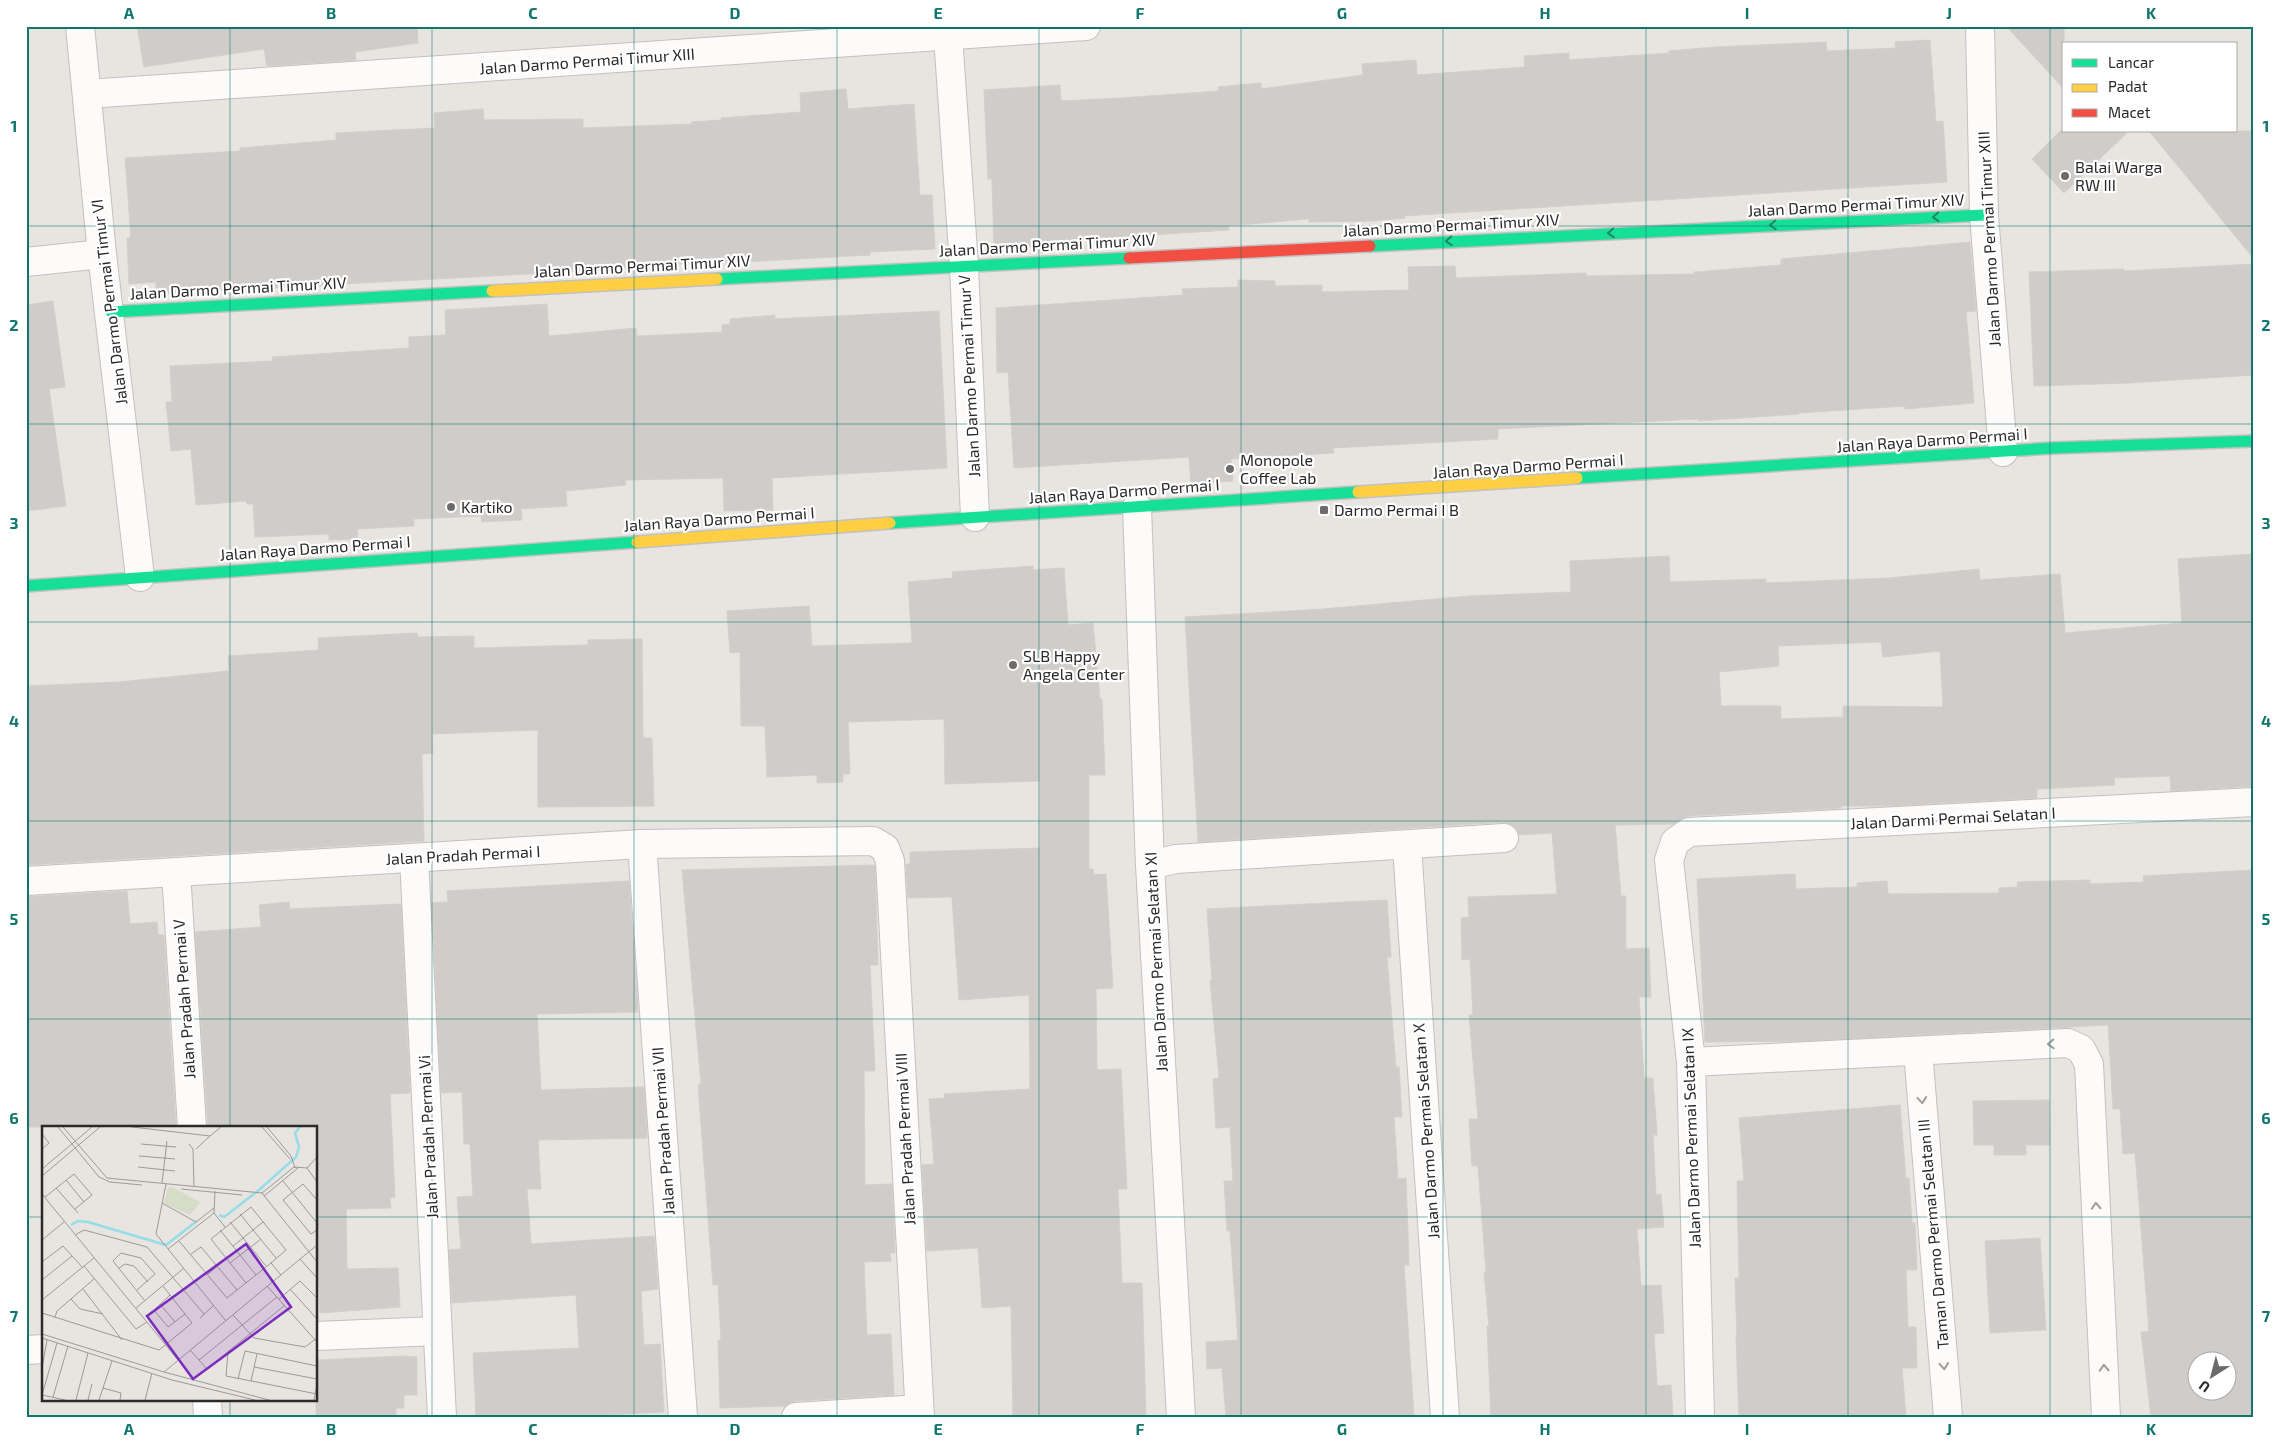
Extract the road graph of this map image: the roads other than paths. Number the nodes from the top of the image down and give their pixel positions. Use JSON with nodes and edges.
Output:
{"nodes":[{"id":1,"x":80,"y":26,"type":"edge"},
{"id":2,"x":1086,"y":26,"type":"edge"},
{"id":3,"x":1980,"y":26,"type":"edge"},
{"id":4,"x":946,"y":31,"type":"edge"},
{"id":5,"x":87,"y":94,"type":"junction"},
{"id":6,"x":1984,"y":215,"type":"junction"},
{"id":7,"x":102,"y":254,"type":"junction"},
{"id":8,"x":26,"y":262,"type":"edge"},
{"id":9,"x":964,"y":266,"type":"junction"},
{"id":10,"x":111,"y":312,"type":"junction"},
{"id":11,"x":2254,"y":441,"type":"edge"},
{"id":12,"x":2004,"y":452,"type":"junction"},
{"id":13,"x":1138,"y":507,"type":"junction"},
{"id":14,"x":975,"y":517,"type":"junction"},
{"id":15,"x":140,"y":577,"type":"junction"},
{"id":16,"x":26,"y":586,"type":"edge"},
{"id":17,"x":2254,"y":802,"type":"edge"},
{"id":18,"x":1504,"y":838,"type":"dead end"},
{"id":19,"x":642,"y":844,"type":"junction"},
{"id":20,"x":1407,"y":846,"type":"junction"},
{"id":21,"x":414,"y":858,"type":"junction"},
{"id":22,"x":1669,"y":860,"type":"joint"},
{"id":23,"x":890,"y":861,"type":"joint"},
{"id":24,"x":1150,"y":865,"type":"junction"},
{"id":25,"x":176,"y":872,"type":"junction"},
{"id":26,"x":26,"y":881,"type":"edge"},
{"id":27,"x":1918,"y":1051,"type":"junction"},
{"id":28,"x":1691,"y":1062,"type":"junction"},
{"id":29,"x":192,"y":1126,"type":"edge"},
{"id":30,"x":437,"y":1331,"type":"junction"},
{"id":31,"x":318,"y":1336,"type":"edge"},
{"id":32,"x":42,"y":1349,"type":"edge"},
{"id":33,"x":26,"y":1350,"type":"edge"},
{"id":34,"x":207,"y":1400,"type":"edge"},
{"id":35,"x":920,"y":1413,"type":"edge"},
{"id":36,"x":208,"y":1417,"type":"edge"},
{"id":37,"x":442,"y":1417,"type":"edge"},
{"id":38,"x":683,"y":1417,"type":"edge"},
{"id":39,"x":796,"y":1417,"type":"edge"},
{"id":40,"x":1181,"y":1417,"type":"edge"},
{"id":41,"x":1445,"y":1417,"type":"edge"},
{"id":42,"x":1700,"y":1417,"type":"edge"},
{"id":43,"x":1948,"y":1417,"type":"edge"},
{"id":44,"x":2106,"y":1417,"type":"edge"}],
"edges":[{"from":1,"to":5,"type":"street","name":"Jalan Darmo Permai Timur VI"},
{"from":2,"to":4,"type":"street","name":"Jalan Darmo Permai Timur XIII"},
{"from":3,"to":6,"type":"street","name":"Jalan Darmo Permai Timur XIII"},
{"from":4,"to":5,"type":"street","name":"Jalan Darmo Permai Timur XIII"},
{"from":4,"to":9,"type":"street","name":"Jalan Darmo Permai Timur V"},
{"from":5,"to":7,"type":"street","name":"Jalan Darmo Permai Timur VI"},
{"from":6,"to":9,"type":"street","name":"Jalan Darmo Permai Timur XIV","one_way":true},
{"from":6,"to":12,"type":"street","name":"Jalan Darmo Permai Timur XIII"},
{"from":7,"to":8,"type":"street"},
{"from":7,"to":10,"type":"street","name":"Jalan Darmo Permai Timur VI"},
{"from":9,"to":10,"type":"street","name":"Jalan Darmo Permai Timur XIV"},
{"from":9,"to":14,"type":"street","name":"Jalan Darmo Permai Timur V"},
{"from":10,"to":15,"type":"street","name":"Jalan Darmo Permai Timur VI"},
{"from":11,"to":12,"type":"street","name":"Jalan Raya Darmo Permai I"},
{"from":12,"to":13,"type":"street","name":"Jalan Raya Darmo Permai I"},
{"from":13,"to":14,"type":"street","name":"Jalan Raya Darmo Permai I"},
{"from":13,"to":24,"type":"street","name":"Jalan Darmo Permai Selatan XI"},
{"from":14,"to":15,"type":"street","name":"Jalan Raya Darmo Permai I"},
{"from":15,"to":16,"type":"street","name":"Jalan Raya Darmo Permai I"},
{"from":17,"to":22,"type":"street","name":"Jalan Darmi Permai Selatan I"},
{"from":18,"to":20,"type":"street"},
{"from":19,"to":21,"type":"street","name":"Jalan Pradah Permai I"},
{"from":19,"to":23,"type":"street","name":"Jalan Pradah Permai I"},
{"from":19,"to":38,"type":"street","name":"Jalan Pradah Permai VII"},
{"from":20,"to":24,"type":"street"},
{"from":20,"to":41,"type":"street","name":"Jalan Darmo Permai Selatan X"},
{"from":21,"to":25,"type":"street","name":"Jalan Pradah Permai I"},
{"from":21,"to":30,"type":"street","name":"Jalan Pradah Permai Vi"},
{"from":22,"to":28,"type":"street","name":"Jalan Darmo Permai Selatan IX"},
{"from":23,"to":35,"type":"street","name":"Jalan Pradah Permai VIII"},
{"from":24,"to":40,"type":"street","name":"Jalan Darmo Permai Selatan XI"},
{"from":25,"to":26,"type":"street","name":"Jalan Pradah Permai I"},
{"from":25,"to":29,"type":"street","name":"Jalan Pradah Permai V"},
{"from":27,"to":28,"type":"street"},
{"from":27,"to":43,"type":"street","name":"Taman Darmo Permai Selatan III","one_way":true},
{"from":44,"to":27,"type":"street","one_way":true},
{"from":28,"to":42,"type":"street","name":"Jalan Darmo Permai Selatan IX"},
{"from":30,"to":31,"type":"street"},
{"from":30,"to":37,"type":"street","name":"Jalan Pradah Permai Vi"},
{"from":32,"to":33,"type":"street"},
{"from":34,"to":36,"type":"street"},
{"from":35,"to":39,"type":"street"}]}
